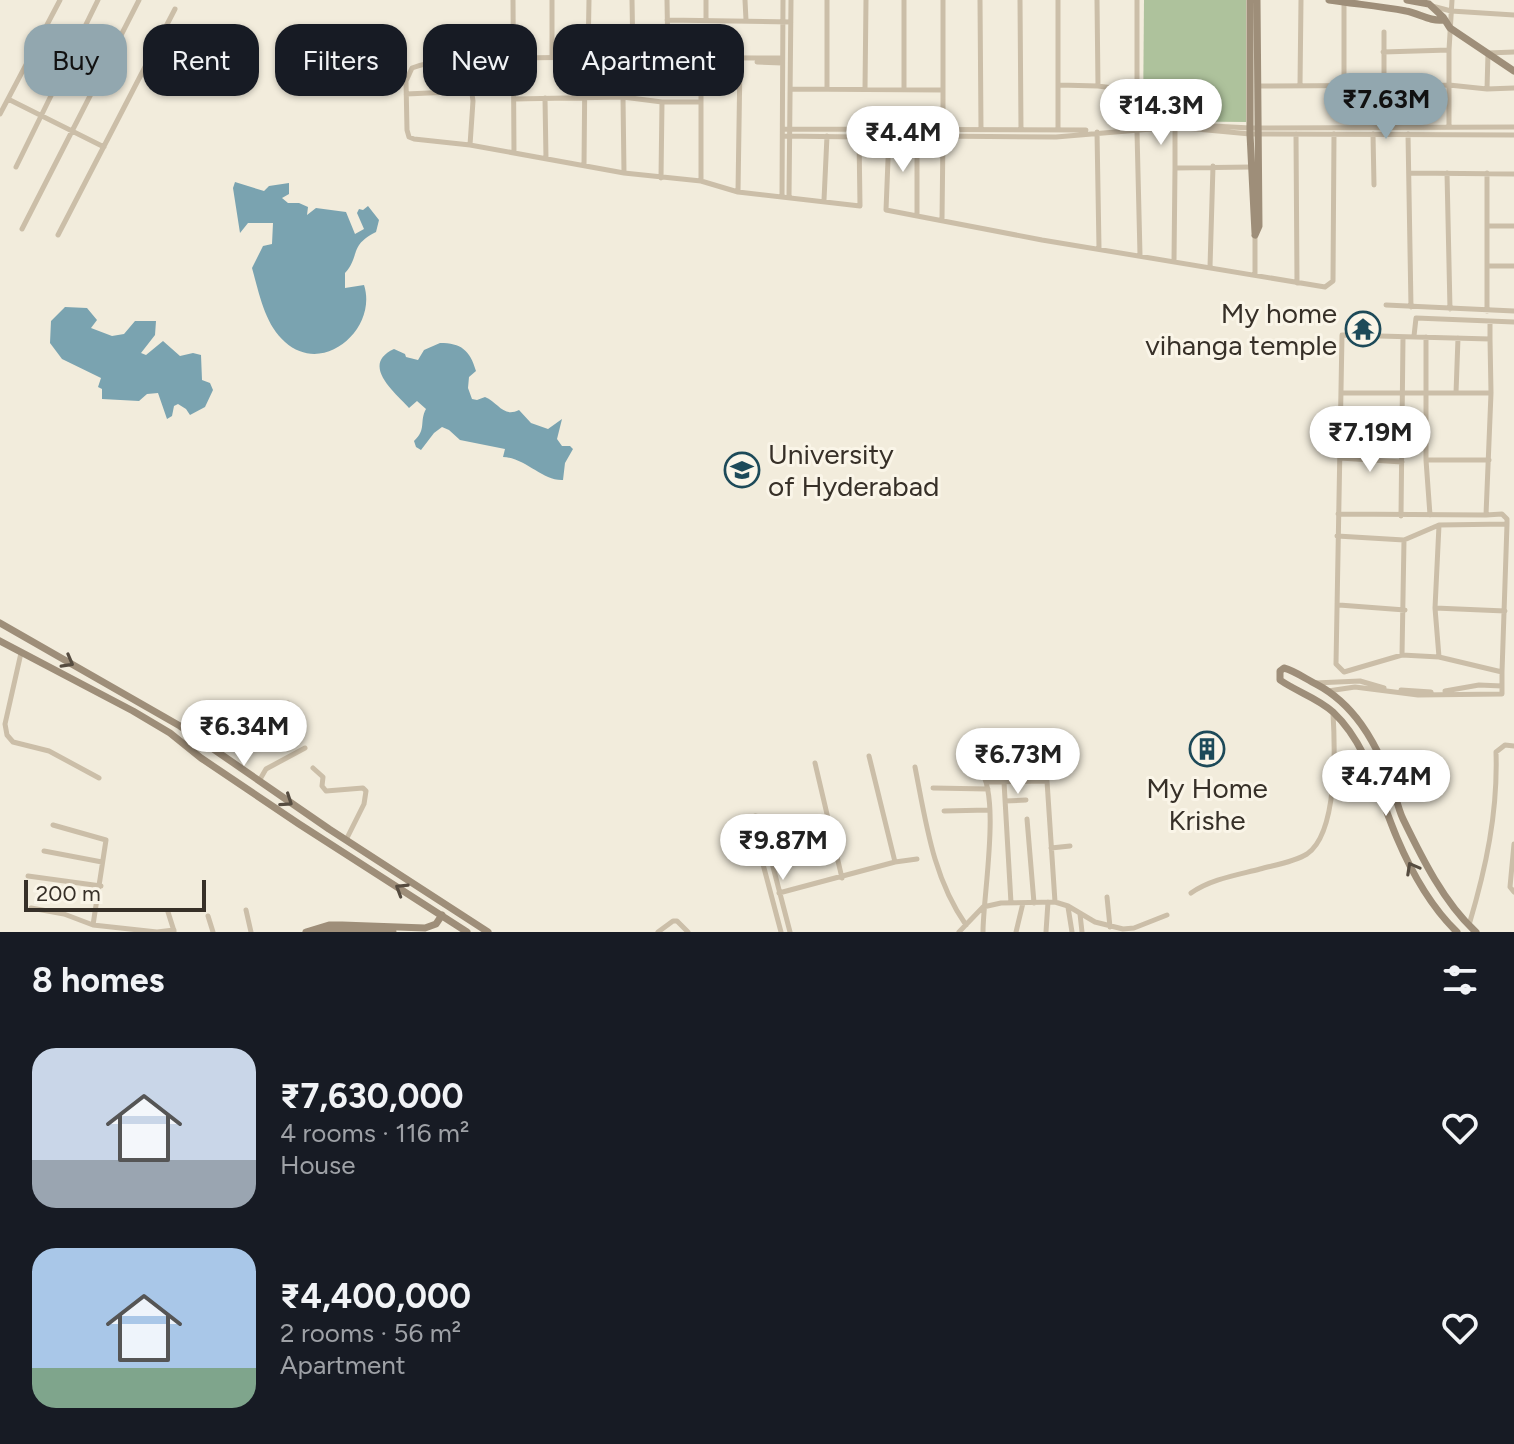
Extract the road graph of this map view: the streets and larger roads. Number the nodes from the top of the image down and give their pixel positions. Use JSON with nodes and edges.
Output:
{"nodes":[{"id":1,"x":60,"y":0,"type":"edge"},
{"id":2,"x":98,"y":0,"type":"edge"},
{"id":3,"x":139,"y":0,"type":"edge"},
{"id":4,"x":513,"y":0,"type":"edge"},
{"id":5,"x":552,"y":0,"type":"edge"},
{"id":6,"x":589,"y":0,"type":"edge"},
{"id":7,"x":632,"y":0,"type":"edge"},
{"id":8,"x":667,"y":0,"type":"edge"},
{"id":9,"x":706,"y":0,"type":"edge"},
{"id":10,"x":745,"y":0,"type":"edge"},
{"id":11,"x":783,"y":0,"type":"edge"},
{"id":12,"x":791,"y":0,"type":"edge"},
{"id":13,"x":827,"y":0,"type":"edge"},
{"id":14,"x":866,"y":0,"type":"edge"},
{"id":15,"x":904,"y":0,"type":"edge"},
{"id":16,"x":943,"y":0,"type":"edge"},
{"id":17,"x":980,"y":0,"type":"edge"},
{"id":18,"x":1020,"y":0,"type":"edge"},
{"id":19,"x":1058,"y":0,"type":"edge"},
{"id":20,"x":1097,"y":0,"type":"edge"},
{"id":21,"x":1137,"y":0,"type":"edge"},
{"id":22,"x":1250,"y":0,"type":"edge"},
{"id":23,"x":1257,"y":0,"type":"edge"},
{"id":24,"x":1301,"y":0,"type":"edge"},
{"id":25,"x":1329,"y":0,"type":"edge"},
{"id":26,"x":1407,"y":0,"type":"edge"},
{"id":27,"x":1452,"y":0,"type":"edge"},
{"id":28,"x":1344,"y":3,"type":"junction"},
{"id":29,"x":1431,"y":6,"type":"junction"},
{"id":30,"x":175,"y":9,"type":"dead end"},
{"id":31,"x":1451,"y":11,"type":"junction"},
{"id":32,"x":1514,"y":15,"type":"edge"},
{"id":33,"x":667,"y":20,"type":"junction"},
{"id":34,"x":706,"y":20,"type":"junction"},
{"id":35,"x":746,"y":20,"type":"junction"},
{"id":36,"x":1443,"y":20,"type":"junction"},
{"id":37,"x":783,"y":22,"type":"junction"},
{"id":38,"x":791,"y":22,"type":"junction"},
{"id":39,"x":513,"y":24,"type":"edge"},
{"id":40,"x":588,"y":24,"type":"edge"},
{"id":41,"x":632,"y":24,"type":"edge"},
{"id":42,"x":667,"y":24,"type":"edge"},
{"id":43,"x":1450,"y":28,"type":"junction"},
{"id":44,"x":1384,"y":32,"type":"dead end"},
{"id":45,"x":1449,"y":50,"type":"junction"},
{"id":46,"x":1383,"y":52,"type":"junction"},
{"id":47,"x":1514,"y":52,"type":"edge"},
{"id":48,"x":1488,"y":53,"type":"junction"},
{"id":49,"x":537,"y":57,"type":"edge"},
{"id":50,"x":552,"y":57,"type":"joint"},
{"id":51,"x":744,"y":60,"type":"edge"},
{"id":52,"x":744,"y":61,"type":"edge"},
{"id":53,"x":782,"y":61,"type":"junction"},
{"id":54,"x":790,"y":62,"type":"junction"},
{"id":55,"x":1514,"y":71,"type":"edge"},
{"id":56,"x":1059,"y":85,"type":"junction"},
{"id":57,"x":1300,"y":85,"type":"junction"},
{"id":58,"x":1344,"y":85,"type":"junction"},
{"id":59,"x":1384,"y":85,"type":"junction"},
{"id":60,"x":1449,"y":85,"type":"junction"},
{"id":61,"x":1098,"y":86,"type":"junction"},
{"id":62,"x":1259,"y":86,"type":"junction"},
{"id":63,"x":1514,"y":88,"type":"edge"},
{"id":64,"x":790,"y":89,"type":"junction"},
{"id":65,"x":827,"y":89,"type":"junction"},
{"id":66,"x":865,"y":89,"type":"junction"},
{"id":67,"x":904,"y":89,"type":"junction"},
{"id":68,"x":1487,"y":89,"type":"junction"},
{"id":69,"x":943,"y":90,"type":"junction"},
{"id":70,"x":406,"y":96,"type":"edge"},
{"id":71,"x":472,"y":96,"type":"edge"},
{"id":72,"x":700,"y":96,"type":"edge"},
{"id":73,"x":739,"y":96,"type":"edge"},
{"id":74,"x":623,"y":97,"type":"junction"},
{"id":75,"x":545,"y":98,"type":"junction"},
{"id":76,"x":584,"y":98,"type":"junction"},
{"id":77,"x":8,"y":99,"type":"junction"},
{"id":78,"x":514,"y":99,"type":"joint"},
{"id":79,"x":662,"y":102,"type":"junction"},
{"id":80,"x":700,"y":102,"type":"junction"},
{"id":81,"x":0,"y":114,"type":"edge"},
{"id":82,"x":41,"y":115,"type":"junction"},
{"id":83,"x":1449,"y":126,"type":"junction"},
{"id":84,"x":1175,"y":127,"type":"junction"},
{"id":85,"x":1514,"y":127,"type":"edge"},
{"id":86,"x":943,"y":128,"type":"junction"},
{"id":87,"x":981,"y":129,"type":"junction"},
{"id":88,"x":1021,"y":130,"type":"junction"},
{"id":89,"x":1058,"y":130,"type":"junction"},
{"id":90,"x":72,"y":131,"type":"junction"},
{"id":91,"x":1254,"y":131,"type":"junction"},
{"id":92,"x":786,"y":132,"type":"junction"},
{"id":93,"x":1097,"y":132,"type":"junction"},
{"id":94,"x":1137,"y":132,"type":"junction"},
{"id":95,"x":917,"y":133,"type":"junction"},
{"id":96,"x":930,"y":133,"type":"junction"},
{"id":97,"x":1296,"y":134,"type":"junction"},
{"id":98,"x":1334,"y":134,"type":"junction"},
{"id":99,"x":1373,"y":134,"type":"junction"},
{"id":100,"x":1408,"y":134,"type":"junction"},
{"id":101,"x":889,"y":135,"type":"junction"},
{"id":102,"x":1514,"y":135,"type":"edge"},
{"id":103,"x":827,"y":136,"type":"junction"},
{"id":104,"x":943,"y":136,"type":"junction"},
{"id":105,"x":859,"y":137,"type":"junction"},
{"id":106,"x":470,"y":145,"type":"junction"},
{"id":107,"x":104,"y":147,"type":"junction"},
{"id":108,"x":514,"y":153,"type":"junction"},
{"id":109,"x":546,"y":159,"type":"junction"},
{"id":110,"x":584,"y":166,"type":"junction"},
{"id":111,"x":1213,"y":166,"type":"junction"},
{"id":112,"x":16,"y":167,"type":"dead end"},
{"id":113,"x":1252,"y":167,"type":"junction"},
{"id":114,"x":1175,"y":168,"type":"junction"},
{"id":115,"x":624,"y":173,"type":"junction"},
{"id":116,"x":1410,"y":173,"type":"junction"},
{"id":117,"x":1447,"y":173,"type":"junction"},
{"id":118,"x":1487,"y":173,"type":"junction"},
{"id":119,"x":1514,"y":174,"type":"edge"},
{"id":120,"x":661,"y":178,"type":"junction"},
{"id":121,"x":701,"y":181,"type":"junction"},
{"id":122,"x":1374,"y":185,"type":"dead end"},
{"id":123,"x":738,"y":192,"type":"junction"},
{"id":124,"x":785,"y":196,"type":"junction"},
{"id":125,"x":824,"y":200,"type":"junction"},
{"id":126,"x":917,"y":215,"type":"junction"},
{"id":127,"x":942,"y":219,"type":"junction"},
{"id":128,"x":1488,"y":226,"type":"junction"},
{"id":129,"x":1514,"y":226,"type":"edge"},
{"id":130,"x":22,"y":229,"type":"dead end"},
{"id":131,"x":58,"y":235,"type":"dead end"},
{"id":132,"x":1255,"y":235,"type":"junction"},
{"id":133,"x":1099,"y":248,"type":"junction"},
{"id":134,"x":1140,"y":255,"type":"junction"},
{"id":135,"x":1174,"y":261,"type":"junction"},
{"id":136,"x":1488,"y":266,"type":"junction"},
{"id":137,"x":1514,"y":266,"type":"edge"},
{"id":138,"x":1210,"y":267,"type":"junction"},
{"id":139,"x":1255,"y":275,"type":"junction"},
{"id":140,"x":1297,"y":283,"type":"junction"},
{"id":141,"x":1386,"y":305,"type":"dead end"},
{"id":142,"x":1411,"y":307,"type":"junction"},
{"id":143,"x":1450,"y":309,"type":"junction"},
{"id":144,"x":1487,"y":311,"type":"junction"},
{"id":145,"x":1514,"y":311,"type":"edge"},
{"id":146,"x":1490,"y":322,"type":"junction"},
{"id":147,"x":1514,"y":322,"type":"edge"},
{"id":148,"x":1414,"y":336,"type":"junction"},
{"id":149,"x":1403,"y":337,"type":"junction"},
{"id":150,"x":1426,"y":337,"type":"junction"},
{"id":151,"x":1458,"y":338,"type":"junction"},
{"id":152,"x":1490,"y":339,"type":"junction"},
{"id":153,"x":1426,"y":392,"type":"junction"},
{"id":154,"x":1341,"y":393,"type":"junction"},
{"id":155,"x":1402,"y":393,"type":"junction"},
{"id":156,"x":1456,"y":393,"type":"junction"},
{"id":157,"x":1491,"y":393,"type":"junction"},
{"id":158,"x":1340,"y":458,"type":"junction"},
{"id":159,"x":1426,"y":460,"type":"junction"},
{"id":160,"x":1489,"y":460,"type":"junction"},
{"id":161,"x":1402,"y":462,"type":"junction"},
{"id":162,"x":1338,"y":514,"type":"junction"},
{"id":163,"x":1430,"y":515,"type":"junction"},
{"id":164,"x":1486,"y":515,"type":"junction"},
{"id":165,"x":1401,"y":516,"type":"junction"},
{"id":166,"x":1507,"y":524,"type":"junction"},
{"id":167,"x":1439,"y":525,"type":"junction"},
{"id":168,"x":1337,"y":536,"type":"junction"},
{"id":169,"x":1404,"y":540,"type":"junction"},
{"id":170,"x":1339,"y":605,"type":"junction"},
{"id":171,"x":1435,"y":608,"type":"junction"},
{"id":172,"x":1405,"y":610,"type":"junction"},
{"id":173,"x":1505,"y":611,"type":"junction"},
{"id":174,"x":0,"y":623,"type":"edge"},
{"id":175,"x":0,"y":641,"type":"edge"},
{"id":176,"x":39,"y":646,"type":"junction"},
{"id":177,"x":21,"y":652,"type":"junction"},
{"id":178,"x":1402,"y":655,"type":"junction"},
{"id":179,"x":1439,"y":657,"type":"junction"},
{"id":180,"x":36,"y":659,"type":"junction"},
{"id":181,"x":1502,"y":672,"type":"junction"},
{"id":182,"x":1314,"y":683,"type":"junction"},
{"id":183,"x":1502,"y":686,"type":"junction"},
{"id":184,"x":1328,"y":691,"type":"junction"},
{"id":185,"x":288,"y":703,"type":"dead end"},
{"id":186,"x":1333,"y":713,"type":"junction"},
{"id":187,"x":206,"y":743,"type":"junction"},
{"id":188,"x":1514,"y":746,"type":"edge"},
{"id":189,"x":305,"y":748,"type":"dead end"},
{"id":190,"x":869,"y":756,"type":"dead end"},
{"id":191,"x":815,"y":763,"type":"dead end"},
{"id":192,"x":915,"y":767,"type":"dead end"},
{"id":193,"x":971,"y":767,"type":"dead end"},
{"id":194,"x":313,"y":768,"type":"dead end"},
{"id":195,"x":99,"y":778,"type":"dead end"},
{"id":196,"x":259,"y":782,"type":"junction"},
{"id":197,"x":1004,"y":782,"type":"junction"},
{"id":198,"x":988,"y":786,"type":"junction"},
{"id":199,"x":933,"y":788,"type":"dead end"},
{"id":200,"x":1026,"y":800,"type":"dead end"},
{"id":201,"x":1005,"y":801,"type":"junction"},
{"id":202,"x":988,"y":810,"type":"junction"},
{"id":203,"x":944,"y":811,"type":"dead end"},
{"id":204,"x":1027,"y":819,"type":"dead end"},
{"id":205,"x":53,"y":825,"type":"dead end"},
{"id":206,"x":329,"y":829,"type":"junction"},
{"id":207,"x":342,"y":838,"type":"junction"},
{"id":208,"x":322,"y":839,"type":"junction"},
{"id":209,"x":1514,"y":844,"type":"edge"},
{"id":210,"x":332,"y":845,"type":"junction"},
{"id":211,"x":1070,"y":846,"type":"dead end"},
{"id":212,"x":1051,"y":848,"type":"junction"},
{"id":213,"x":44,"y":851,"type":"dead end"},
{"id":214,"x":917,"y":859,"type":"dead end"},
{"id":215,"x":102,"y":862,"type":"junction"},
{"id":216,"x":895,"y":862,"type":"junction"},
{"id":217,"x":28,"y":876,"type":"dead end"},
{"id":218,"x":842,"y":878,"type":"junction"},
{"id":219,"x":101,"y":886,"type":"junction"},
{"id":220,"x":780,"y":892,"type":"junction"},
{"id":221,"x":1514,"y":892,"type":"edge"},
{"id":222,"x":1191,"y":893,"type":"dead end"},
{"id":223,"x":771,"y":895,"type":"junction"},
{"id":224,"x":1107,"y":897,"type":"dead end"},
{"id":225,"x":1051,"y":902,"type":"junction"},
{"id":226,"x":1011,"y":903,"type":"junction"},
{"id":227,"x":1023,"y":903,"type":"junction"},
{"id":228,"x":1034,"y":903,"type":"junction"},
{"id":229,"x":1068,"y":906,"type":"junction"},
{"id":230,"x":983,"y":907,"type":"junction"},
{"id":231,"x":31,"y":908,"type":"dead end"},
{"id":232,"x":246,"y":910,"type":"dead end"},
{"id":233,"x":168,"y":912,"type":"dead end"},
{"id":234,"x":1080,"y":913,"type":"junction"},
{"id":235,"x":442,"y":915,"type":"junction"},
{"id":236,"x":1167,"y":915,"type":"dead end"},
{"id":237,"x":208,"y":916,"type":"dead end"},
{"id":238,"x":93,"y":925,"type":"junction"},
{"id":239,"x":966,"y":925,"type":"junction"},
{"id":240,"x":1469,"y":925,"type":"junction"},
{"id":241,"x":1112,"y":929,"type":"edge"},
{"id":242,"x":1141,"y":929,"type":"edge"},
{"id":243,"x":174,"y":931,"type":"edge"},
{"id":244,"x":157,"y":932,"type":"edge"},
{"id":245,"x":213,"y":932,"type":"edge"},
{"id":246,"x":251,"y":932,"type":"edge"},
{"id":247,"x":306,"y":932,"type":"edge"},
{"id":248,"x":322,"y":932,"type":"edge"},
{"id":249,"x":389,"y":932,"type":"edge"},
{"id":250,"x":467,"y":932,"type":"edge"},
{"id":251,"x":488,"y":932,"type":"edge"},
{"id":252,"x":658,"y":932,"type":"edge"},
{"id":253,"x":688,"y":932,"type":"edge"},
{"id":254,"x":781,"y":932,"type":"edge"},
{"id":255,"x":790,"y":932,"type":"edge"},
{"id":256,"x":959,"y":932,"type":"edge"},
{"id":257,"x":983,"y":932,"type":"edge"},
{"id":258,"x":1016,"y":932,"type":"edge"},
{"id":259,"x":1046,"y":932,"type":"edge"},
{"id":260,"x":1072,"y":932,"type":"edge"},
{"id":261,"x":1082,"y":932,"type":"edge"},
{"id":262,"x":1457,"y":932,"type":"edge"},
{"id":263,"x":1476,"y":932,"type":"edge"}],
"edges":[{"from":1,"to":77,"type":"street"},
{"from":2,"to":82,"type":"street"},
{"from":3,"to":90,"type":"street"},
{"from":4,"to":39,"type":"street"},
{"from":5,"to":50,"type":"street"},
{"from":6,"to":40,"type":"street"},
{"from":7,"to":41,"type":"street"},
{"from":8,"to":33,"type":"street"},
{"from":9,"to":34,"type":"street"},
{"from":10,"to":35,"type":"street"},
{"from":11,"to":37,"type":"street"},
{"from":12,"to":38,"type":"street"},
{"from":13,"to":65,"type":"street"},
{"from":14,"to":66,"type":"street"},
{"from":15,"to":67,"type":"street"},
{"from":16,"to":69,"type":"street"},
{"from":17,"to":87,"type":"street"},
{"from":18,"to":88,"type":"street"},
{"from":19,"to":56,"type":"street"},
{"from":20,"to":61,"type":"street"},
{"from":21,"to":61,"type":"street"},
{"from":22,"to":91,"type":"street"},
{"from":23,"to":62,"type":"street"},
{"from":24,"to":57,"type":"street"},
{"from":25,"to":28,"type":"street"},
{"from":26,"to":29,"type":"street"},
{"from":27,"to":31,"type":"street"},
{"from":28,"to":36,"type":"street"},
{"from":28,"to":58,"type":"street"},
{"from":29,"to":31,"type":"street"},
{"from":29,"to":36,"type":"street"},
{"from":30,"to":107,"type":"street"},
{"from":31,"to":32,"type":"street"},
{"from":31,"to":43,"type":"street"},
{"from":33,"to":34,"type":"street"},
{"from":33,"to":42,"type":"street"},
{"from":34,"to":35,"type":"street"},
{"from":35,"to":37,"type":"street"},
{"from":36,"to":43,"type":"street"},
{"from":37,"to":38,"type":"street"},
{"from":37,"to":53,"type":"street"},
{"from":38,"to":54,"type":"street"},
{"from":43,"to":45,"type":"street"},
{"from":43,"to":48,"type":"street"},
{"from":44,"to":46,"type":"street"},
{"from":45,"to":46,"type":"street"},
{"from":45,"to":60,"type":"street"},
{"from":46,"to":59,"type":"street"},
{"from":47,"to":48,"type":"street"},
{"from":48,"to":55,"type":"street"},
{"from":48,"to":68,"type":"street"},
{"from":49,"to":50,"type":"street"},
{"from":51,"to":53,"type":"street"},
{"from":52,"to":53,"type":"street"},
{"from":53,"to":54,"type":"street"},
{"from":53,"to":92,"type":"street"},
{"from":54,"to":64,"type":"street"},
{"from":56,"to":61,"type":"street"},
{"from":56,"to":89,"type":"street"},
{"from":57,"to":58,"type":"street"},
{"from":57,"to":62,"type":"street"},
{"from":58,"to":59,"type":"street"},
{"from":59,"to":60,"type":"street"},
{"from":60,"to":68,"type":"street"},
{"from":60,"to":83,"type":"street"},
{"from":62,"to":91,"type":"street"},
{"from":63,"to":68,"type":"street"},
{"from":64,"to":65,"type":"street"},
{"from":64,"to":92,"type":"street"},
{"from":65,"to":66,"type":"street"},
{"from":66,"to":67,"type":"street"},
{"from":67,"to":69,"type":"street"},
{"from":69,"to":86,"type":"street"},
{"from":70,"to":106,"type":"street"},
{"from":71,"to":106,"type":"street"},
{"from":72,"to":80,"type":"street"},
{"from":73,"to":123,"type":"street"},
{"from":74,"to":76,"type":"street"},
{"from":74,"to":79,"type":"street"},
{"from":74,"to":115,"type":"street"},
{"from":75,"to":76,"type":"street"},
{"from":75,"to":78,"type":"street"},
{"from":75,"to":109,"type":"street"},
{"from":76,"to":110,"type":"street"},
{"from":77,"to":81,"type":"street"},
{"from":77,"to":82,"type":"street"},
{"from":78,"to":108,"type":"street"},
{"from":79,"to":80,"type":"street"},
{"from":79,"to":120,"type":"street"},
{"from":80,"to":121,"type":"street"},
{"from":82,"to":90,"type":"street"},
{"from":82,"to":112,"type":"street"},
{"from":83,"to":85,"type":"street"},
{"from":83,"to":91,"type":"street"},
{"from":84,"to":91,"type":"street"},
{"from":84,"to":94,"type":"street"},
{"from":84,"to":114,"type":"street"},
{"from":86,"to":87,"type":"street"},
{"from":86,"to":96,"type":"street"},
{"from":87,"to":88,"type":"street"},
{"from":88,"to":89,"type":"street"},
{"from":89,"to":91,"type":"street"},
{"from":90,"to":107,"type":"street"},
{"from":90,"to":130,"type":"street"},
{"from":91,"to":97,"type":"street"},
{"from":91,"to":113,"type":"street"},
{"from":91,"to":132,"type":"street"},
{"from":92,"to":96,"type":"street"},
{"from":92,"to":103,"type":"street"},
{"from":92,"to":124,"type":"street"},
{"from":93,"to":94,"type":"street"},
{"from":93,"to":104,"type":"street"},
{"from":93,"to":133,"type":"street"},
{"from":94,"to":134,"type":"street"},
{"from":95,"to":96,"type":"street"},
{"from":95,"to":101,"type":"street"},
{"from":95,"to":126,"type":"street"},
{"from":96,"to":104,"type":"street"},
{"from":97,"to":98,"type":"street"},
{"from":97,"to":140,"type":"street"},
{"from":98,"to":99,"type":"street"},
{"from":98,"to":140,"type":"street"},
{"from":99,"to":100,"type":"street"},
{"from":99,"to":122,"type":"street"},
{"from":100,"to":102,"type":"street"},
{"from":100,"to":116,"type":"street"},
{"from":101,"to":105,"type":"street"},
{"from":101,"to":126,"type":"street"},
{"from":103,"to":105,"type":"street"},
{"from":103,"to":125,"type":"street"},
{"from":104,"to":127,"type":"street"},
{"from":105,"to":125,"type":"street"},
{"from":106,"to":108,"type":"street"},
{"from":107,"to":131,"type":"street"},
{"from":108,"to":109,"type":"street"},
{"from":109,"to":110,"type":"street"},
{"from":110,"to":115,"type":"street"},
{"from":111,"to":113,"type":"street"},
{"from":111,"to":114,"type":"street"},
{"from":111,"to":138,"type":"street"},
{"from":113,"to":132,"type":"street"},
{"from":114,"to":135,"type":"street"},
{"from":115,"to":120,"type":"street"},
{"from":116,"to":117,"type":"street"},
{"from":116,"to":142,"type":"street"},
{"from":117,"to":118,"type":"street"},
{"from":117,"to":143,"type":"street"},
{"from":118,"to":119,"type":"street"},
{"from":118,"to":128,"type":"street"},
{"from":120,"to":121,"type":"street"},
{"from":121,"to":123,"type":"street"},
{"from":123,"to":124,"type":"street"},
{"from":124,"to":125,"type":"street"},
{"from":126,"to":127,"type":"street"},
{"from":127,"to":133,"type":"street"},
{"from":128,"to":129,"type":"street"},
{"from":128,"to":136,"type":"street"},
{"from":132,"to":139,"type":"street"},
{"from":133,"to":134,"type":"street"},
{"from":134,"to":135,"type":"street"},
{"from":135,"to":138,"type":"street"},
{"from":136,"to":137,"type":"street"},
{"from":136,"to":144,"type":"street"},
{"from":138,"to":139,"type":"street"},
{"from":139,"to":140,"type":"street"},
{"from":141,"to":142,"type":"street"},
{"from":142,"to":143,"type":"street"},
{"from":143,"to":144,"type":"street"},
{"from":144,"to":145,"type":"street"},
{"from":146,"to":147,"type":"street"},
{"from":146,"to":148,"type":"street"},
{"from":146,"to":152,"type":"street"},
{"from":148,"to":149,"type":"street"},
{"from":148,"to":150,"type":"street"},
{"from":149,"to":154,"type":"street"},
{"from":149,"to":155,"type":"street"},
{"from":150,"to":151,"type":"street"},
{"from":150,"to":153,"type":"street"},
{"from":151,"to":152,"type":"street"},
{"from":151,"to":156,"type":"street"},
{"from":152,"to":157,"type":"street"},
{"from":153,"to":155,"type":"street"},
{"from":153,"to":156,"type":"street"},
{"from":153,"to":159,"type":"street"},
{"from":154,"to":155,"type":"street"},
{"from":154,"to":158,"type":"street"},
{"from":155,"to":161,"type":"street"},
{"from":156,"to":157,"type":"street"},
{"from":157,"to":160,"type":"street"},
{"from":158,"to":161,"type":"street"},
{"from":158,"to":162,"type":"street"},
{"from":159,"to":160,"type":"street"},
{"from":159,"to":163,"type":"street"},
{"from":160,"to":164,"type":"street"},
{"from":161,"to":165,"type":"street"},
{"from":162,"to":165,"type":"street"},
{"from":162,"to":168,"type":"street"},
{"from":163,"to":164,"type":"street"},
{"from":163,"to":165,"type":"street"},
{"from":164,"to":166,"type":"street"},
{"from":166,"to":167,"type":"street"},
{"from":166,"to":173,"type":"street"},
{"from":167,"to":169,"type":"street"},
{"from":167,"to":171,"type":"street"},
{"from":168,"to":169,"type":"street"},
{"from":168,"to":170,"type":"street"},
{"from":169,"to":172,"type":"street"},
{"from":170,"to":172,"type":"street"},
{"from":170,"to":178,"type":"street"},
{"from":171,"to":173,"type":"street"},
{"from":171,"to":179,"type":"street"},
{"from":172,"to":178,"type":"street"},
{"from":173,"to":181,"type":"street"},
{"from":174,"to":176,"type":"street"},
{"from":175,"to":177,"type":"street"},
{"from":176,"to":180,"type":"street"},
{"from":176,"to":187,"type":"street","one_way":true},
{"from":177,"to":180,"type":"street"},
{"from":177,"to":195,"type":"street"},
{"from":178,"to":179,"type":"street"},
{"from":179,"to":181,"type":"street"},
{"from":180,"to":208,"type":"street"},
{"from":181,"to":183,"type":"street"},
{"from":182,"to":183,"type":"street"},
{"from":182,"to":184,"type":"street"},
{"from":182,"to":186,"type":"street"},
{"from":183,"to":184,"type":"street"},
{"from":184,"to":240,"type":"street"},
{"from":185,"to":187,"type":"street"},
{"from":186,"to":222,"type":"street"},
{"from":262,"to":186,"type":"street","one_way":true},
{"from":187,"to":196,"type":"street"},
{"from":188,"to":240,"type":"street"},
{"from":189,"to":196,"type":"street"},
{"from":190,"to":216,"type":"street"},
{"from":191,"to":218,"type":"street"},
{"from":192,"to":239,"type":"street"},
{"from":193,"to":198,"type":"street"},
{"from":194,"to":207,"type":"street"},
{"from":196,"to":206,"type":"street","one_way":true},
{"from":197,"to":198,"type":"street"},
{"from":197,"to":201,"type":"street"},
{"from":197,"to":212,"type":"street"},
{"from":198,"to":199,"type":"street"},
{"from":198,"to":202,"type":"street"},
{"from":200,"to":201,"type":"street"},
{"from":201,"to":226,"type":"street"},
{"from":202,"to":203,"type":"street"},
{"from":202,"to":230,"type":"street"},
{"from":204,"to":228,"type":"street"},
{"from":205,"to":215,"type":"street"},
{"from":206,"to":207,"type":"street"},
{"from":206,"to":208,"type":"street"},
{"from":207,"to":210,"type":"street"},
{"from":207,"to":251,"type":"street"},
{"from":208,"to":210,"type":"street"},
{"from":209,"to":221,"type":"street"},
{"from":235,"to":210,"type":"street","one_way":true},
{"from":211,"to":212,"type":"street"},
{"from":212,"to":225,"type":"street"},
{"from":213,"to":215,"type":"street"},
{"from":214,"to":216,"type":"street"},
{"from":215,"to":219,"type":"street"},
{"from":216,"to":218,"type":"street"},
{"from":217,"to":219,"type":"street"},
{"from":218,"to":220,"type":"street"},
{"from":219,"to":238,"type":"street"},
{"from":220,"to":223,"type":"street"},
{"from":220,"to":223,"type":"street"},
{"from":220,"to":255,"type":"street"},
{"from":223,"to":254,"type":"street"},
{"from":224,"to":241,"type":"street"},
{"from":225,"to":228,"type":"street"},
{"from":225,"to":229,"type":"street"},
{"from":225,"to":259,"type":"street"},
{"from":226,"to":227,"type":"street"},
{"from":226,"to":230,"type":"street"},
{"from":227,"to":228,"type":"street"},
{"from":227,"to":258,"type":"street"},
{"from":229,"to":234,"type":"street"},
{"from":229,"to":260,"type":"street"},
{"from":230,"to":239,"type":"street"},
{"from":230,"to":257,"type":"street"},
{"from":231,"to":238,"type":"street"},
{"from":232,"to":246,"type":"street"},
{"from":233,"to":243,"type":"street"},
{"from":234,"to":241,"type":"street"},
{"from":234,"to":261,"type":"street"},
{"from":235,"to":247,"type":"street"},
{"from":235,"to":250,"type":"street"},
{"from":236,"to":242,"type":"street"},
{"from":237,"to":245,"type":"street"},
{"from":238,"to":244,"type":"street"},
{"from":239,"to":256,"type":"street"},
{"from":240,"to":263,"type":"street"},
{"from":241,"to":242,"type":"street"},
{"from":243,"to":244,"type":"street"},
{"from":248,"to":249,"type":"street"},
{"from":252,"to":253,"type":"street"}]}
